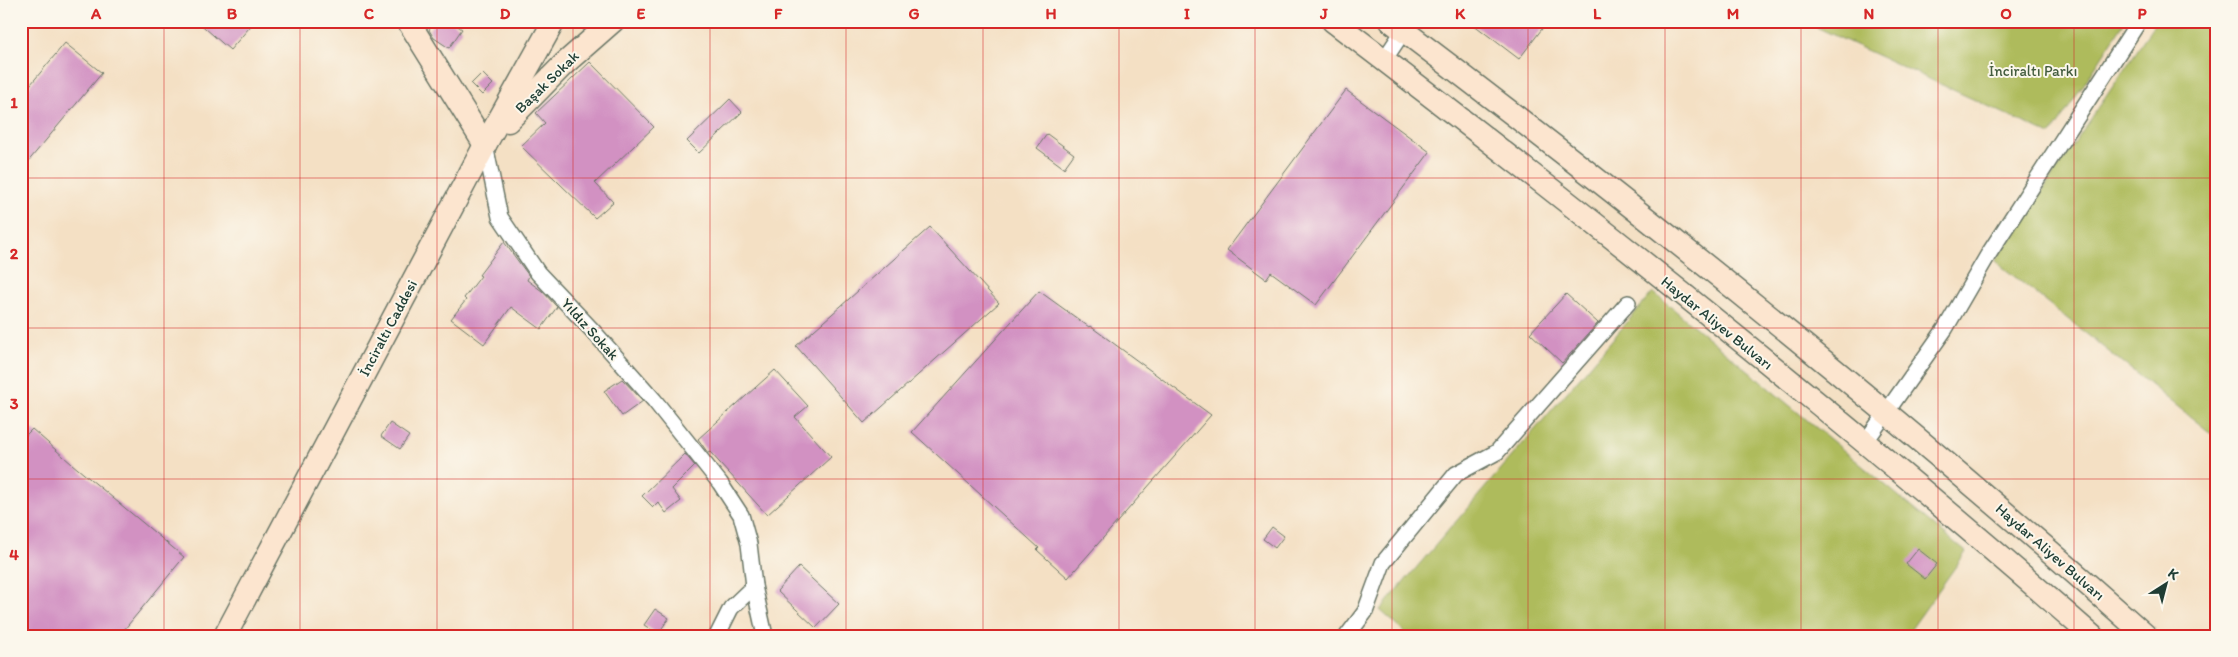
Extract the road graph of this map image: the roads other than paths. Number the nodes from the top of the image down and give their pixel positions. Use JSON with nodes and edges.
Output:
{"nodes":[{"id":1,"x":408,"y":21,"type":"edge"},
{"id":2,"x":554,"y":21,"type":"edge"},
{"id":3,"x":613,"y":21,"type":"edge"},
{"id":4,"x":1333,"y":21,"type":"edge"},
{"id":5,"x":2139,"y":21,"type":"edge"},
{"id":6,"x":1402,"y":25,"type":"edge"},
{"id":7,"x":1384,"y":60,"type":"junction"},
{"id":8,"x":485,"y":145,"type":"junction"},
{"id":9,"x":1628,"y":303,"type":"dead end"},
{"id":10,"x":1887,"y":413,"type":"junction"},
{"id":11,"x":1866,"y":441,"type":"junction"},
{"id":12,"x":754,"y":586,"type":"junction"},
{"id":13,"x":225,"y":636,"type":"edge"},
{"id":14,"x":717,"y":636,"type":"edge"},
{"id":15,"x":765,"y":636,"type":"edge"},
{"id":16,"x":1347,"y":636,"type":"edge"},
{"id":17,"x":2092,"y":636,"type":"edge"},
{"id":18,"x":2146,"y":636,"type":"edge"}],
"edges":[{"from":1,"to":8,"type":"main road","name":"Yıldız Sokak"},
{"from":2,"to":8,"type":"main road","name":"İnciraltı Caddesi"},
{"from":3,"to":8,"type":"main road","name":"Başak Sokak"},
{"from":4,"to":7,"type":"main road","name":"Haydar Aliyev Bulvarı"},
{"from":5,"to":10,"type":"street"},
{"from":6,"to":7,"type":"street"},
{"from":6,"to":10,"type":"main road","name":"Haydar Aliyev Bulvarı"},
{"from":7,"to":11,"type":"main road","name":"Haydar Aliyev Bulvarı"},
{"from":8,"to":12,"type":"street","name":"Yıldız Sokak"},
{"from":8,"to":13,"type":"main road","name":"İnciraltı Caddesi"},
{"from":9,"to":16,"type":"street"},
{"from":10,"to":11,"type":"street"},
{"from":10,"to":18,"type":"main road","name":"Haydar Aliyev Bulvarı"},
{"from":11,"to":17,"type":"main road","name":"Haydar Aliyev Bulvarı"},
{"from":12,"to":14,"type":"street"},
{"from":12,"to":15,"type":"street","name":"Yıldız Sokak"}]}
